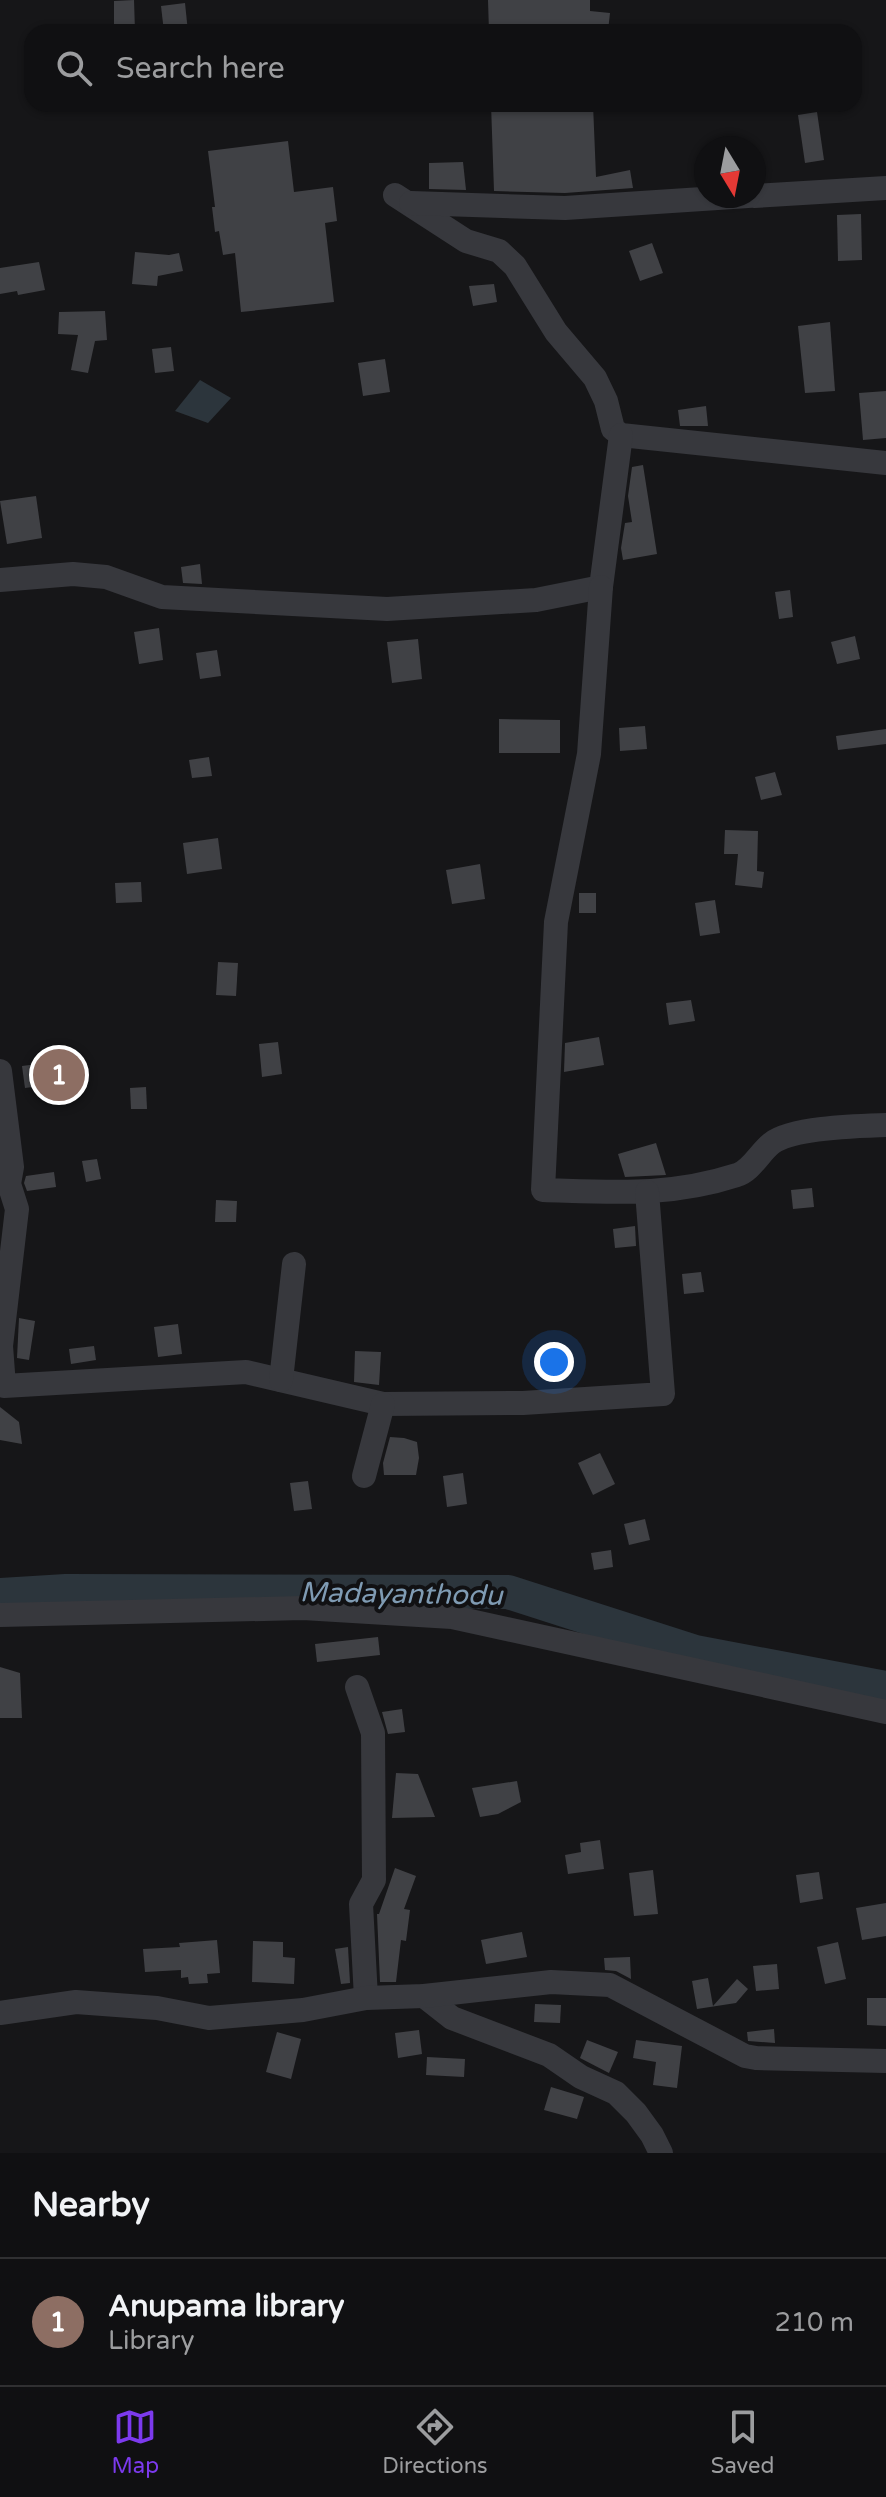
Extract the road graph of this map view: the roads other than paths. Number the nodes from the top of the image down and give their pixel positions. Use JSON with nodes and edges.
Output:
{"nodes":[{"id":1,"x":886,"y":188,"type":"edge"},
{"id":2,"x":766,"y":195,"type":"edge"},
{"id":3,"x":694,"y":200,"type":"edge"},
{"id":4,"x":621,"y":435,"type":"junction"},
{"id":5,"x":886,"y":463,"type":"edge"},
{"id":6,"x":0,"y":580,"type":"edge"},
{"id":7,"x":601,"y":587,"type":"junction"},
{"id":8,"x":0,"y":1071,"type":"edge"},
{"id":9,"x":886,"y":1125,"type":"edge"},
{"id":10,"x":4,"y":1186,"type":"edge"},
{"id":11,"x":647,"y":1192,"type":"junction"},
{"id":12,"x":294,"y":1264,"type":"dead end"},
{"id":13,"x":281,"y":1380,"type":"junction"},
{"id":14,"x":383,"y":1404,"type":"junction"},
{"id":15,"x":364,"y":1476,"type":"dead end"},
{"id":16,"x":0,"y":1615,"type":"edge"},
{"id":17,"x":357,"y":1687,"type":"dead end"},
{"id":18,"x":886,"y":1712,"type":"edge"},
{"id":19,"x":424,"y":1996,"type":"junction"},
{"id":20,"x":366,"y":1998,"type":"junction"},
{"id":21,"x":0,"y":2013,"type":"edge"},
{"id":22,"x":886,"y":2061,"type":"edge"},
{"id":23,"x":661,"y":2153,"type":"edge"}],
"edges":[{"from":1,"to":2,"type":"street"},
{"from":3,"to":4,"type":"street"},
{"from":4,"to":5,"type":"street"},
{"from":4,"to":7,"type":"street"},
{"from":6,"to":7,"type":"street"},
{"from":7,"to":11,"type":"street"},
{"from":8,"to":10,"type":"street"},
{"from":9,"to":11,"type":"street"},
{"from":10,"to":13,"type":"street"},
{"from":11,"to":14,"type":"street"},
{"from":12,"to":13,"type":"street"},
{"from":13,"to":14,"type":"street"},
{"from":14,"to":15,"type":"street"},
{"from":16,"to":18,"type":"street"},
{"from":17,"to":20,"type":"street"},
{"from":19,"to":20,"type":"street"},
{"from":19,"to":22,"type":"street"},
{"from":19,"to":23,"type":"street"},
{"from":20,"to":21,"type":"street"}]}
